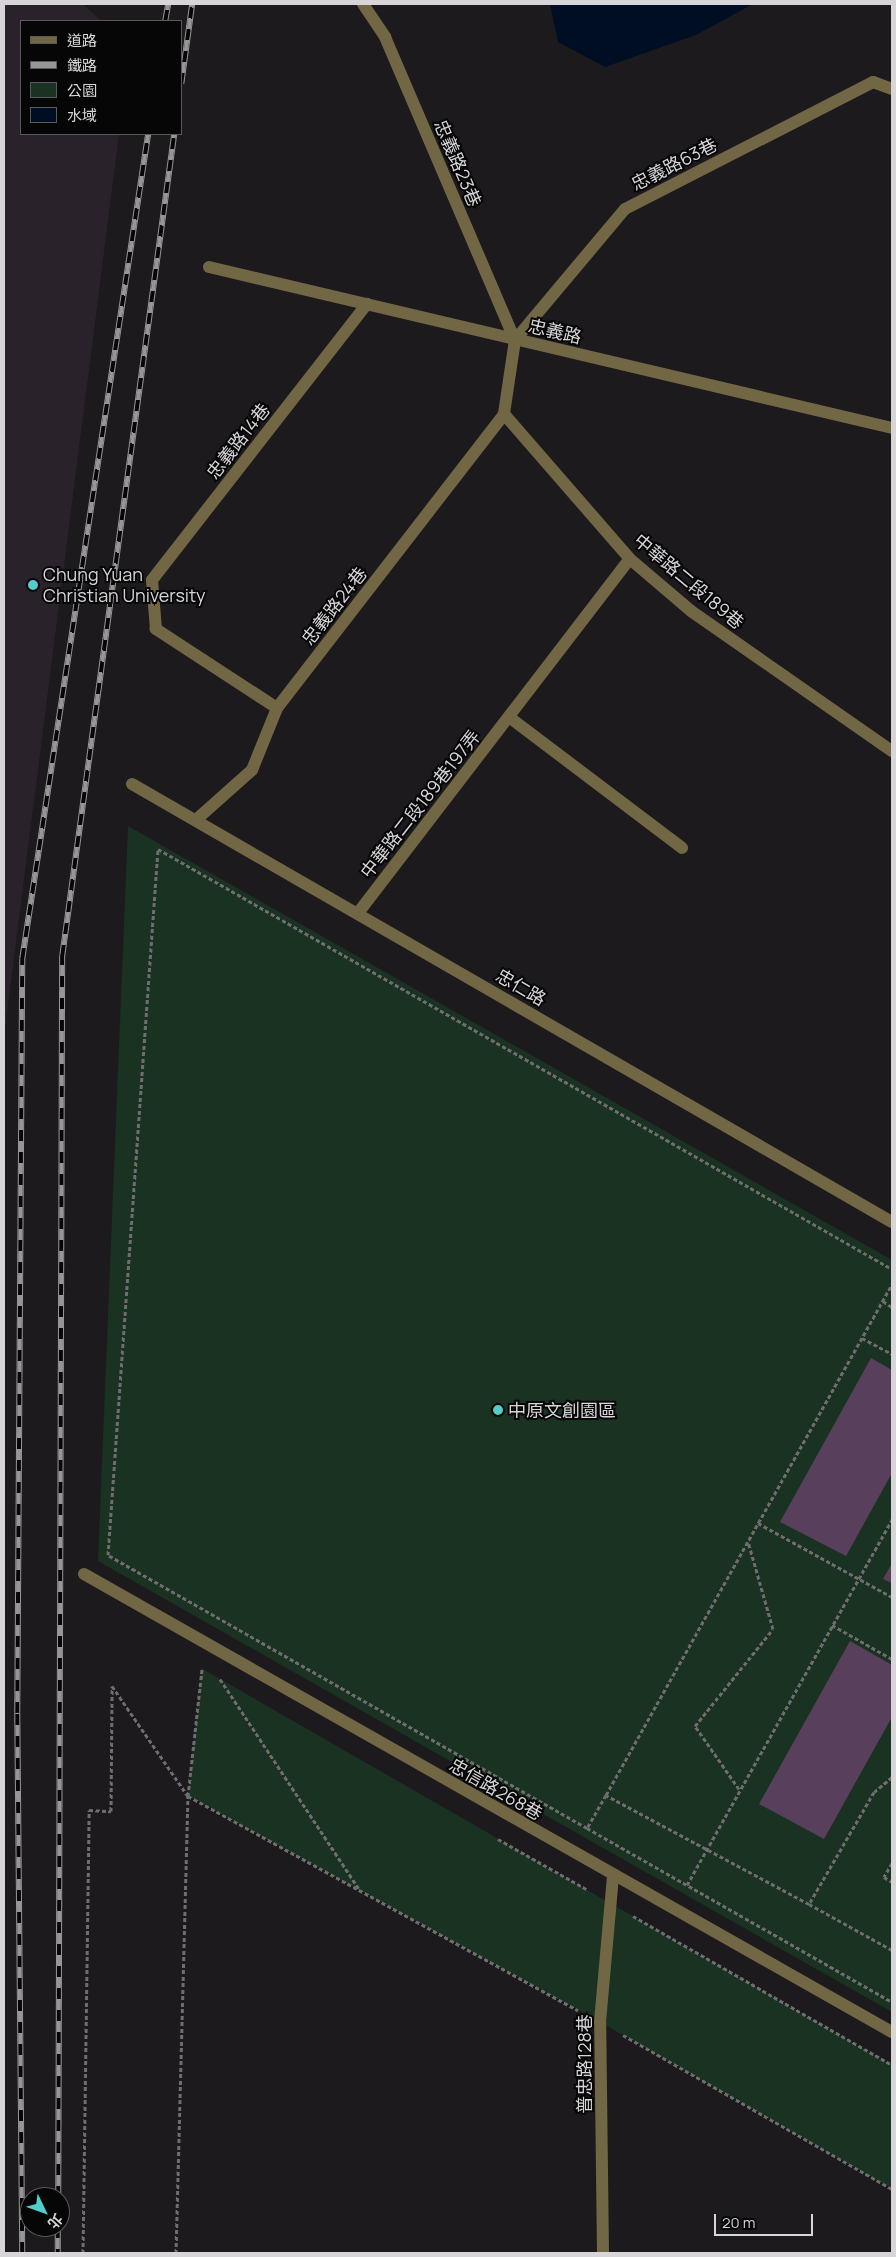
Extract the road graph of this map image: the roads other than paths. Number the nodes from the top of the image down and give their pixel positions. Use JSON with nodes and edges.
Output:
{"nodes":[{"id":1,"x":362,"y":4,"type":"edge"},
{"id":2,"x":892,"y":89,"type":"edge"},
{"id":3,"x":209,"y":267,"type":"dead end"},
{"id":4,"x":367,"y":304,"type":"junction"},
{"id":5,"x":515,"y":340,"type":"junction"},
{"id":6,"x":504,"y":414,"type":"junction"},
{"id":7,"x":892,"y":428,"type":"edge"},
{"id":8,"x":630,"y":559,"type":"junction"},
{"id":9,"x":277,"y":708,"type":"junction"},
{"id":10,"x":509,"y":717,"type":"junction"},
{"id":11,"x":892,"y":751,"type":"edge"},
{"id":12,"x":132,"y":784,"type":"dead end"},
{"id":13,"x":197,"y":819,"type":"junction"},
{"id":14,"x":682,"y":848,"type":"dead end"},
{"id":15,"x":358,"y":913,"type":"junction"},
{"id":16,"x":892,"y":1222,"type":"edge"},
{"id":17,"x":84,"y":1574,"type":"dead end"},
{"id":18,"x":612,"y":1876,"type":"junction"},
{"id":19,"x":892,"y":2032,"type":"edge"},
{"id":20,"x":602,"y":2253,"type":"edge"}],
"edges":[{"from":1,"to":5,"type":"street","name":"忠義路23巷"},
{"from":2,"to":5,"type":"street","name":"忠義路63巷"},
{"from":3,"to":4,"type":"street","name":"忠義路"},
{"from":4,"to":5,"type":"street","name":"忠義路"},
{"from":4,"to":9,"type":"street","name":"忠義路14巷"},
{"from":5,"to":6,"type":"street"},
{"from":5,"to":7,"type":"street","name":"忠義路"},
{"from":6,"to":8,"type":"street","name":"中華路二段189巷"},
{"from":6,"to":9,"type":"street","name":"忠義路24巷"},
{"from":8,"to":10,"type":"street","name":"中華路二段189巷197弄"},
{"from":8,"to":11,"type":"street","name":"中華路二段189巷"},
{"from":9,"to":13,"type":"street","name":"忠義路24巷"},
{"from":10,"to":14,"type":"street"},
{"from":10,"to":15,"type":"street","name":"中華路二段189巷197弄"},
{"from":12,"to":13,"type":"street","name":"忠仁路"},
{"from":13,"to":15,"type":"street","name":"忠仁路"},
{"from":15,"to":16,"type":"street","name":"忠仁路"},
{"from":17,"to":18,"type":"street","name":"忠信路268巷"},
{"from":18,"to":19,"type":"street","name":"忠信路268巷"},
{"from":18,"to":20,"type":"street","name":"普忠路128巷"}]}
